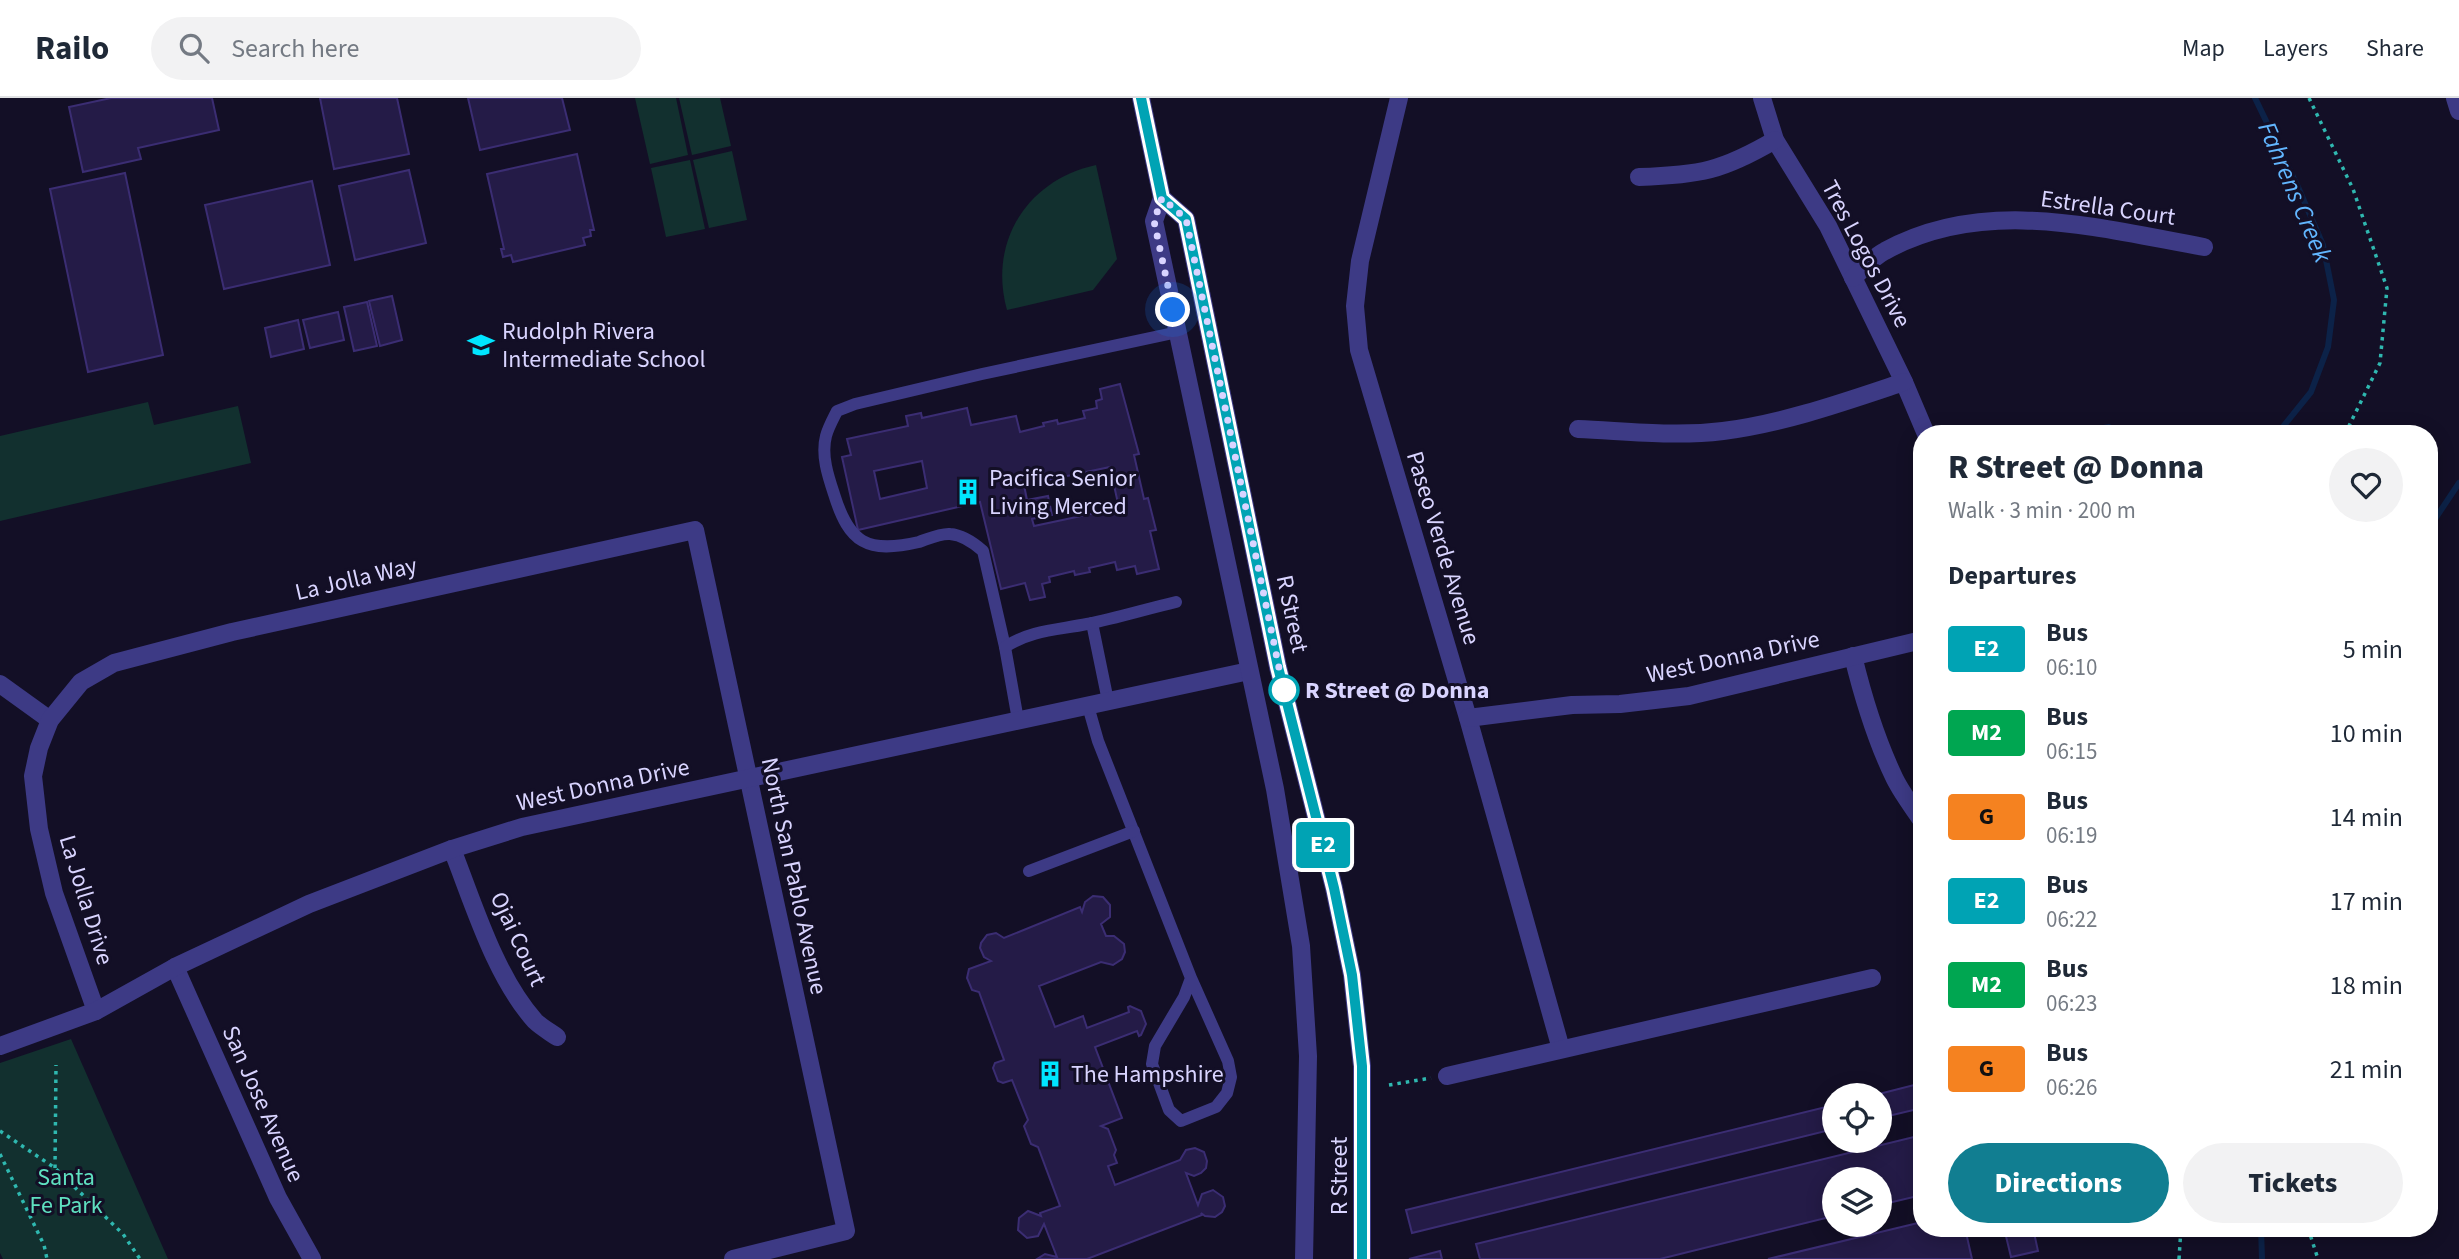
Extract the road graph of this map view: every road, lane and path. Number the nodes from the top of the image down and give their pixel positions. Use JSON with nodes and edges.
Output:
{"nodes":[{"id":1,"x":1141,"y":98,"type":"edge"},
{"id":2,"x":1399,"y":98,"type":"edge"},
{"id":3,"x":1762,"y":98,"type":"edge"},
{"id":4,"x":2309,"y":98,"type":"edge"},
{"id":5,"x":2455,"y":98,"type":"edge"},
{"id":6,"x":2459,"y":111,"type":"edge"},
{"id":7,"x":1775,"y":140,"type":"junction"},
{"id":8,"x":1639,"y":177,"type":"dead end"},
{"id":9,"x":1162,"y":198,"type":"junction"},
{"id":10,"x":2204,"y":247,"type":"dead end"},
{"id":11,"x":1853,"y":278,"type":"junction"},
{"id":12,"x":1178,"y":332,"type":"junction"},
{"id":13,"x":1904,"y":382,"type":"junction"},
{"id":14,"x":1922,"y":425,"type":"edge"},
{"id":15,"x":2349,"y":425,"type":"edge"},
{"id":16,"x":1578,"y":429,"type":"dead end"},
{"id":17,"x":695,"y":530,"type":"joint"},
{"id":18,"x":1176,"y":602,"type":"dead end"},
{"id":19,"x":1092,"y":623,"type":"junction"},
{"id":20,"x":1913,"y":642,"type":"edge"},
{"id":21,"x":1004,"y":647,"type":"junction"},
{"id":22,"x":1853,"y":656,"type":"junction"},
{"id":23,"x":1249,"y":671,"type":"junction"},
{"id":24,"x":0,"y":684,"type":"edge"},
{"id":25,"x":1108,"y":701,"type":"junction"},
{"id":26,"x":1088,"y":706,"type":"junction"},
{"id":27,"x":1468,"y":718,"type":"junction"},
{"id":28,"x":50,"y":720,"type":"junction"},
{"id":29,"x":1018,"y":720,"type":"junction"},
{"id":30,"x":748,"y":779,"type":"junction"},
{"id":31,"x":1913,"y":807,"type":"edge"},
{"id":32,"x":1134,"y":831,"type":"junction"},
{"id":33,"x":452,"y":849,"type":"junction"},
{"id":34,"x":1029,"y":871,"type":"dead end"},
{"id":35,"x":175,"y":967,"type":"junction"},
{"id":36,"x":1191,"y":978,"type":"junction"},
{"id":37,"x":1872,"y":978,"type":"dead end"},
{"id":38,"x":96,"y":1011,"type":"junction"},
{"id":39,"x":557,"y":1037,"type":"dead end"},
{"id":40,"x":0,"y":1046,"type":"edge"},
{"id":41,"x":1561,"y":1049,"type":"junction"},
{"id":42,"x":56,"y":1065,"type":"dead end"},
{"id":43,"x":1447,"y":1076,"type":"joint"},
{"id":44,"x":1389,"y":1085,"type":"dead end"},
{"id":45,"x":0,"y":1131,"type":"edge"},
{"id":46,"x":0,"y":1154,"type":"edge"},
{"id":47,"x":55,"y":1168,"type":"junction"},
{"id":48,"x":2180,"y":1237,"type":"edge"},
{"id":49,"x":2311,"y":1237,"type":"edge"},
{"id":50,"x":47,"y":1259,"type":"edge"},
{"id":51,"x":140,"y":1259,"type":"edge"},
{"id":52,"x":312,"y":1259,"type":"edge"},
{"id":53,"x":733,"y":1259,"type":"edge"},
{"id":54,"x":1304,"y":1259,"type":"edge"},
{"id":55,"x":1362,"y":1259,"type":"edge"},
{"id":56,"x":2179,"y":1259,"type":"edge"},
{"id":57,"x":2318,"y":1259,"type":"edge"}],
"edges":[{"from":1,"to":9,"type":"street","name":"R Street"},
{"from":2,"to":27,"type":"street","name":"Paseo Verde Avenue"},
{"from":3,"to":7,"type":"street","name":"Tres Logos Drive"},
{"from":4,"to":15,"type":"path"},
{"from":5,"to":6,"type":"street"},
{"from":7,"to":8,"type":"street"},
{"from":7,"to":11,"type":"street","name":"Tres Logos Drive"},
{"from":9,"to":12,"type":"street","name":"R Street"},
{"from":9,"to":55,"type":"street","name":"R Street"},
{"from":10,"to":11,"type":"street","name":"Estrella Court"},
{"from":11,"to":13,"type":"street","name":"Tres Logos Drive"},
{"from":12,"to":21,"type":"lane"},
{"from":12,"to":23,"type":"street","name":"R Street"},
{"from":13,"to":14,"type":"street","name":"Tres Logos Drive"},
{"from":13,"to":16,"type":"street"},
{"from":17,"to":28,"type":"street","name":"La Jolla Way"},
{"from":17,"to":30,"type":"street","name":"North San Pablo Avenue"},
{"from":18,"to":19,"type":"lane"},
{"from":19,"to":21,"type":"lane"},
{"from":19,"to":25,"type":"lane"},
{"from":20,"to":22,"type":"street","name":"West Donna Drive"},
{"from":21,"to":29,"type":"lane"},
{"from":22,"to":27,"type":"street","name":"West Donna Drive"},
{"from":22,"to":31,"type":"street"},
{"from":23,"to":25,"type":"street","name":"West Donna Drive"},
{"from":23,"to":54,"type":"street","name":"R Street"},
{"from":24,"to":28,"type":"street"},
{"from":25,"to":26,"type":"street","name":"West Donna Drive"},
{"from":26,"to":29,"type":"street","name":"West Donna Drive"},
{"from":26,"to":32,"type":"lane"},
{"from":27,"to":41,"type":"street","name":"Paseo Verde Avenue"},
{"from":28,"to":38,"type":"street","name":"La Jolla Drive"},
{"from":29,"to":30,"type":"street","name":"West Donna Drive"},
{"from":30,"to":33,"type":"street","name":"West Donna Drive"},
{"from":30,"to":53,"type":"street","name":"North San Pablo Avenue"},
{"from":32,"to":34,"type":"lane"},
{"from":32,"to":36,"type":"lane"},
{"from":33,"to":35,"type":"street","name":"West Donna Drive"},
{"from":33,"to":39,"type":"street","name":"Ojai Court"},
{"from":35,"to":38,"type":"street","name":"West Donna Drive"},
{"from":35,"to":52,"type":"street","name":"San Jose Avenue"},
{"from":36,"to":36,"type":"lane"},
{"from":37,"to":41,"type":"street"},
{"from":38,"to":40,"type":"street","name":"West Donna Drive"},
{"from":41,"to":43,"type":"street"},
{"from":42,"to":47,"type":"path"},
{"from":43,"to":44,"type":"path"},
{"from":45,"to":47,"type":"path"},
{"from":46,"to":50,"type":"path"},
{"from":47,"to":51,"type":"path"},
{"from":48,"to":56,"type":"path"},
{"from":49,"to":57,"type":"path"}]}
